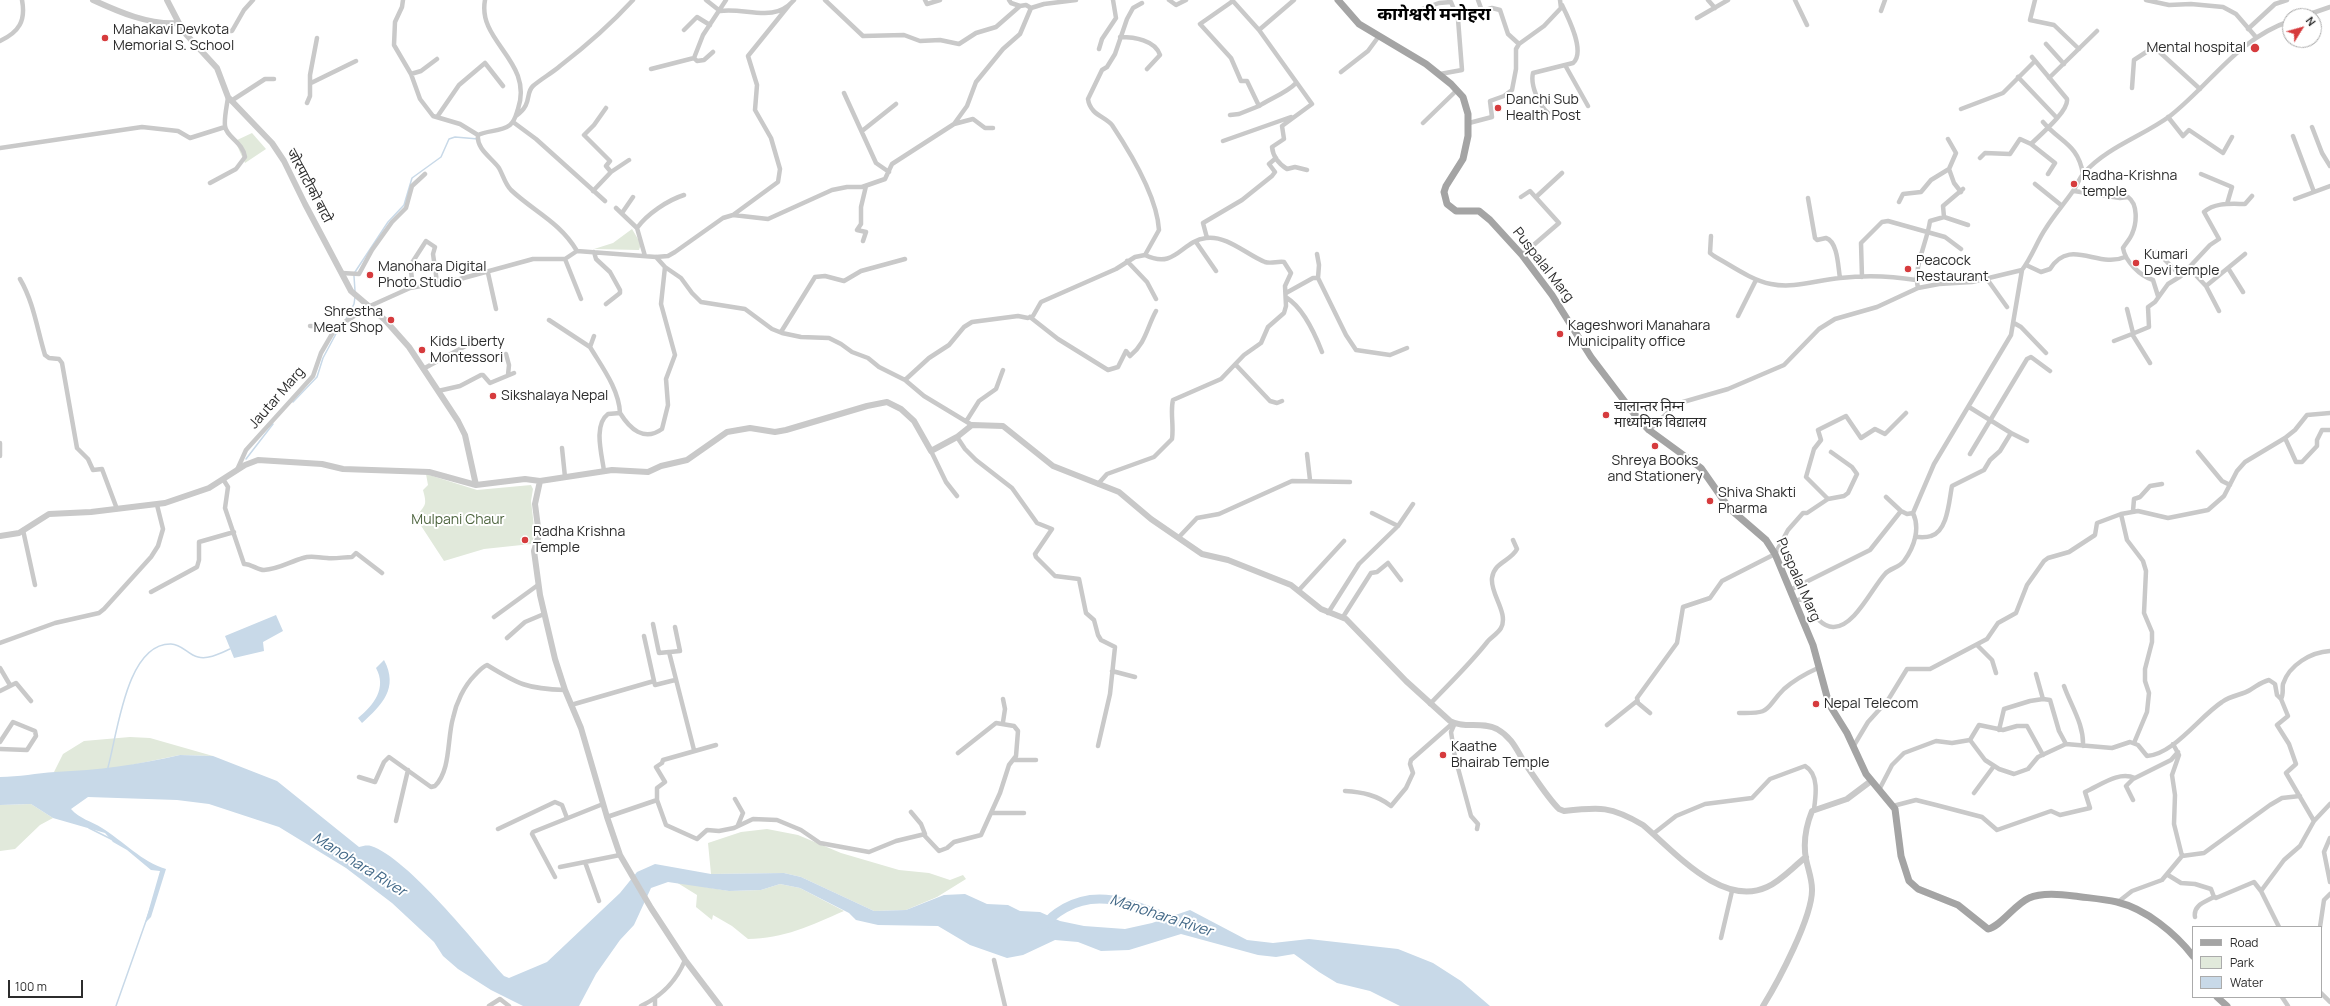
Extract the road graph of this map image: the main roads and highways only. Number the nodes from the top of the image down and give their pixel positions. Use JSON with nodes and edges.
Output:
{"nodes":[{"id":1,"x":1338,"y":0,"type":"edge"},
{"id":2,"x":2192,"y":955,"type":"edge"},
{"id":3,"x":2218,"y":998,"type":"edge"},
{"id":4,"x":2227,"y":1006,"type":"edge"}],
"edges":[{"from":1,"to":2,"type":"main road","name":"Puspalal Marg"},
{"from":3,"to":4,"type":"main road"}]}
